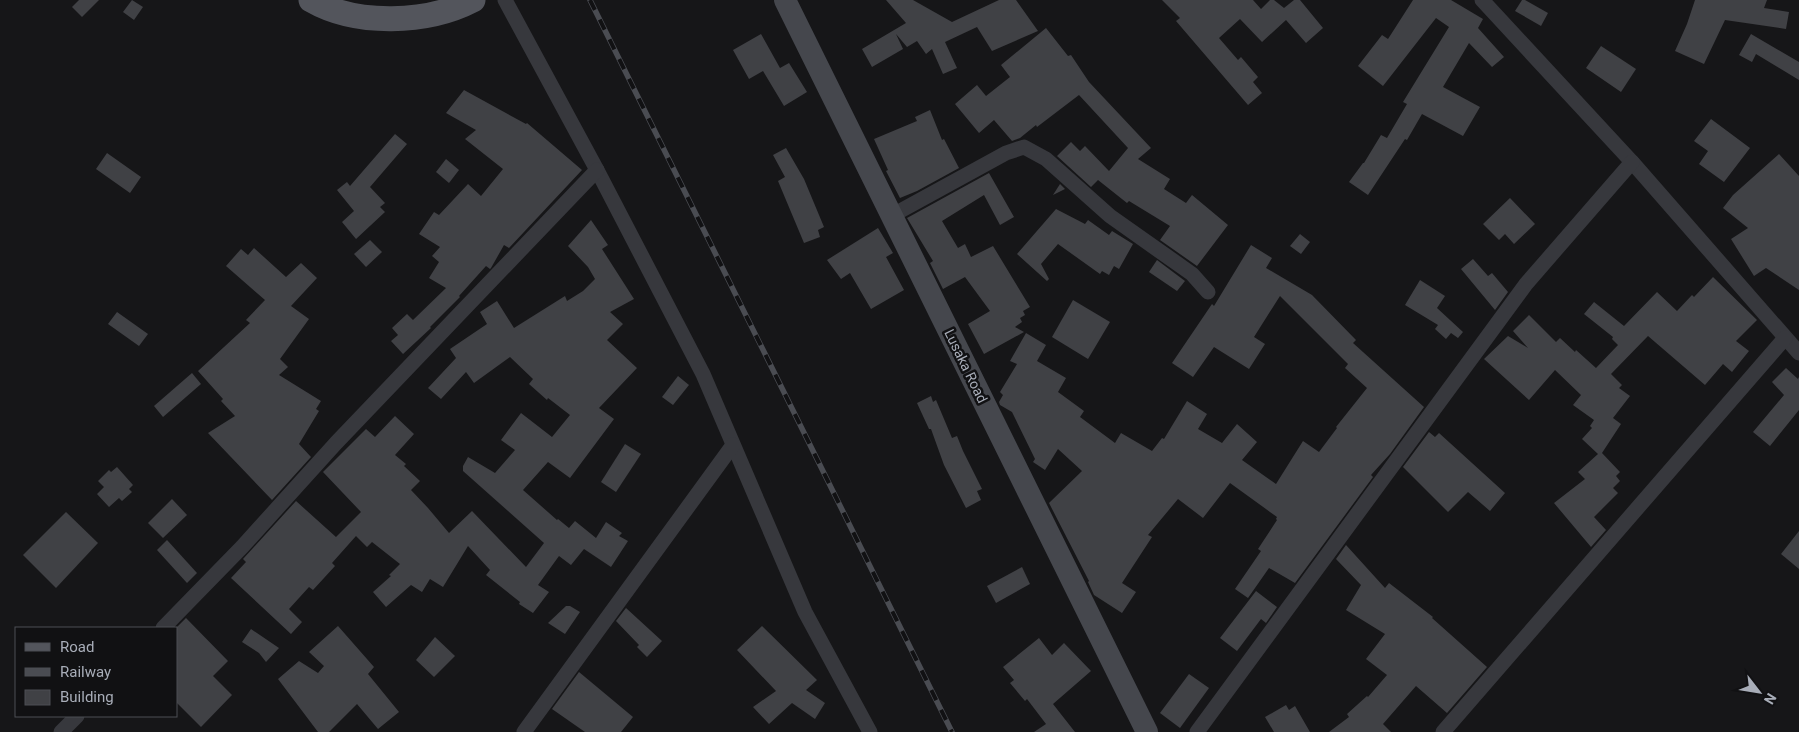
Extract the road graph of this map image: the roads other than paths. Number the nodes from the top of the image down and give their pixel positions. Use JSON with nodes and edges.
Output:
{"nodes":[{"id":1,"x":310,"y":0,"type":"edge"},
{"id":2,"x":473,"y":0,"type":"edge"},
{"id":3,"x":505,"y":0,"type":"edge"},
{"id":4,"x":785,"y":0,"type":"edge"},
{"id":5,"x":1482,"y":0,"type":"edge"},
{"id":6,"x":1632,"y":162,"type":"junction"},
{"id":7,"x":597,"y":170,"type":"junction"},
{"id":8,"x":891,"y":216,"type":"junction"},
{"id":9,"x":1208,"y":292,"type":"dead end"},
{"id":10,"x":1786,"y":338,"type":"junction"},
{"id":11,"x":1799,"y":352,"type":"edge"},
{"id":12,"x":733,"y":445,"type":"junction"},
{"id":13,"x":164,"y":627,"type":"edge"},
{"id":14,"x":76,"y":717,"type":"edge"},
{"id":15,"x":61,"y":732,"type":"edge"},
{"id":16,"x":524,"y":732,"type":"edge"},
{"id":17,"x":870,"y":732,"type":"edge"},
{"id":18,"x":1147,"y":732,"type":"edge"},
{"id":19,"x":1197,"y":732,"type":"edge"},
{"id":20,"x":1443,"y":732,"type":"edge"}],
"edges":[{"from":1,"to":2,"type":"main road"},
{"from":3,"to":7,"type":"street"},
{"from":4,"to":8,"type":"street","name":"Lusaka Road"},
{"from":5,"to":6,"type":"street"},
{"from":6,"to":10,"type":"street"},
{"from":6,"to":19,"type":"street"},
{"from":7,"to":12,"type":"street"},
{"from":7,"to":13,"type":"street"},
{"from":8,"to":9,"type":"street"},
{"from":8,"to":18,"type":"street","name":"Lusaka Road"},
{"from":10,"to":11,"type":"street"},
{"from":10,"to":20,"type":"street"},
{"from":12,"to":16,"type":"street"},
{"from":12,"to":17,"type":"street"},
{"from":14,"to":15,"type":"street"}]}
